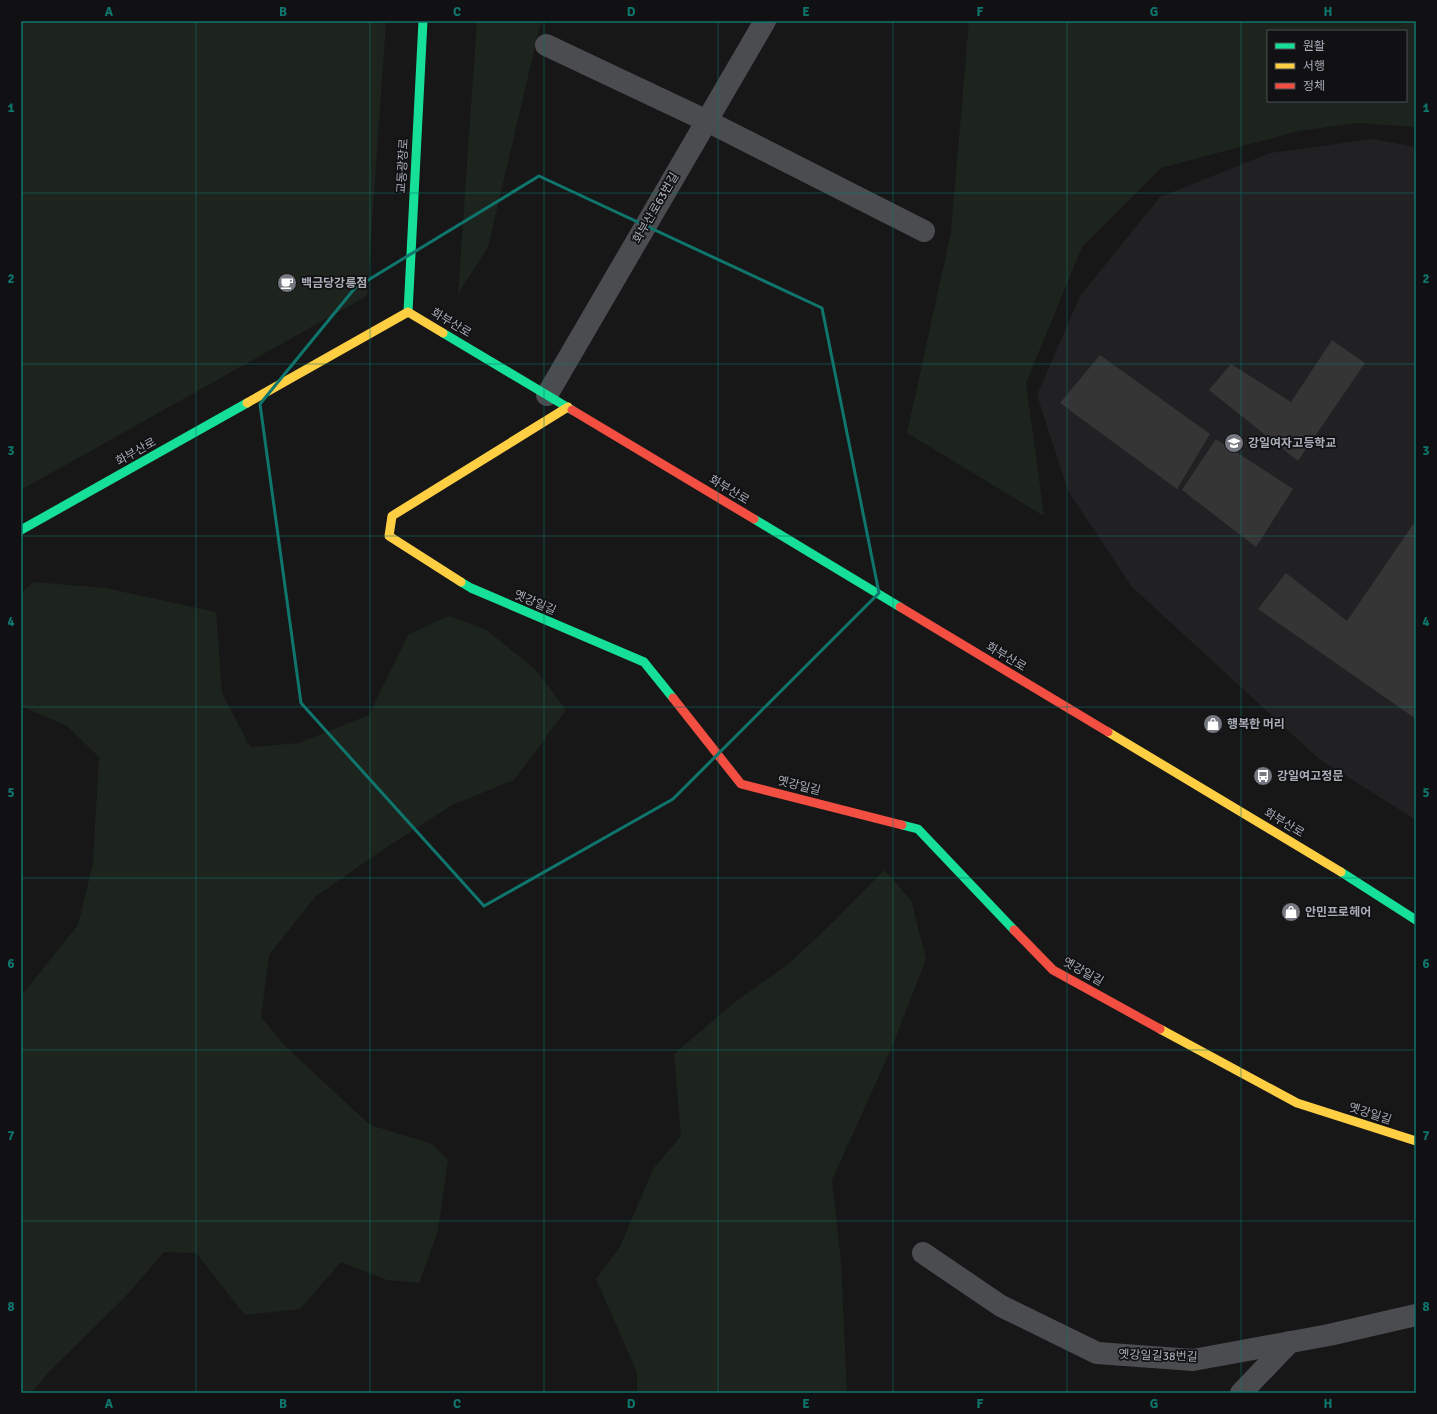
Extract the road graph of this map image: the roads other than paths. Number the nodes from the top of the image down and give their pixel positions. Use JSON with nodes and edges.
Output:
{"nodes":[{"id":1,"x":423,"y":21,"type":"edge"},
{"id":2,"x":765,"y":21,"type":"edge"},
{"id":3,"x":546,"y":45,"type":"dead end"},
{"id":4,"x":707,"y":121,"type":"junction"},
{"id":5,"x":924,"y":232,"type":"dead end"},
{"id":6,"x":408,"y":312,"type":"junction"},
{"id":7,"x":547,"y":395,"type":"junction"},
{"id":8,"x":568,"y":408,"type":"junction"},
{"id":9,"x":21,"y":530,"type":"edge"},
{"id":10,"x":1416,"y":920,"type":"edge"},
{"id":11,"x":1416,"y":1141,"type":"edge"},
{"id":12,"x":923,"y":1254,"type":"dead end"},
{"id":13,"x":1416,"y":1315,"type":"edge"},
{"id":14,"x":1290,"y":1342,"type":"junction"},
{"id":15,"x":1241,"y":1393,"type":"edge"}],
"edges":[{"from":1,"to":6,"type":"street","name":"교동광장로"},
{"from":2,"to":4,"type":"street","name":"화부산로63번길"},
{"from":3,"to":4,"type":"street"},
{"from":4,"to":5,"type":"street"},
{"from":4,"to":7,"type":"street","name":"화부산로63번길"},
{"from":6,"to":7,"type":"street","name":"화부산로"},
{"from":6,"to":9,"type":"street","name":"화부산로"},
{"from":7,"to":8,"type":"street","name":"화부산로"},
{"from":8,"to":10,"type":"street","name":"화부산로"},
{"from":8,"to":11,"type":"street","name":"옛강일길"},
{"from":12,"to":14,"type":"street","name":"옛강일길38번길"},
{"from":13,"to":14,"type":"street","name":"옛강일길38번길"},
{"from":14,"to":15,"type":"street"}]}
